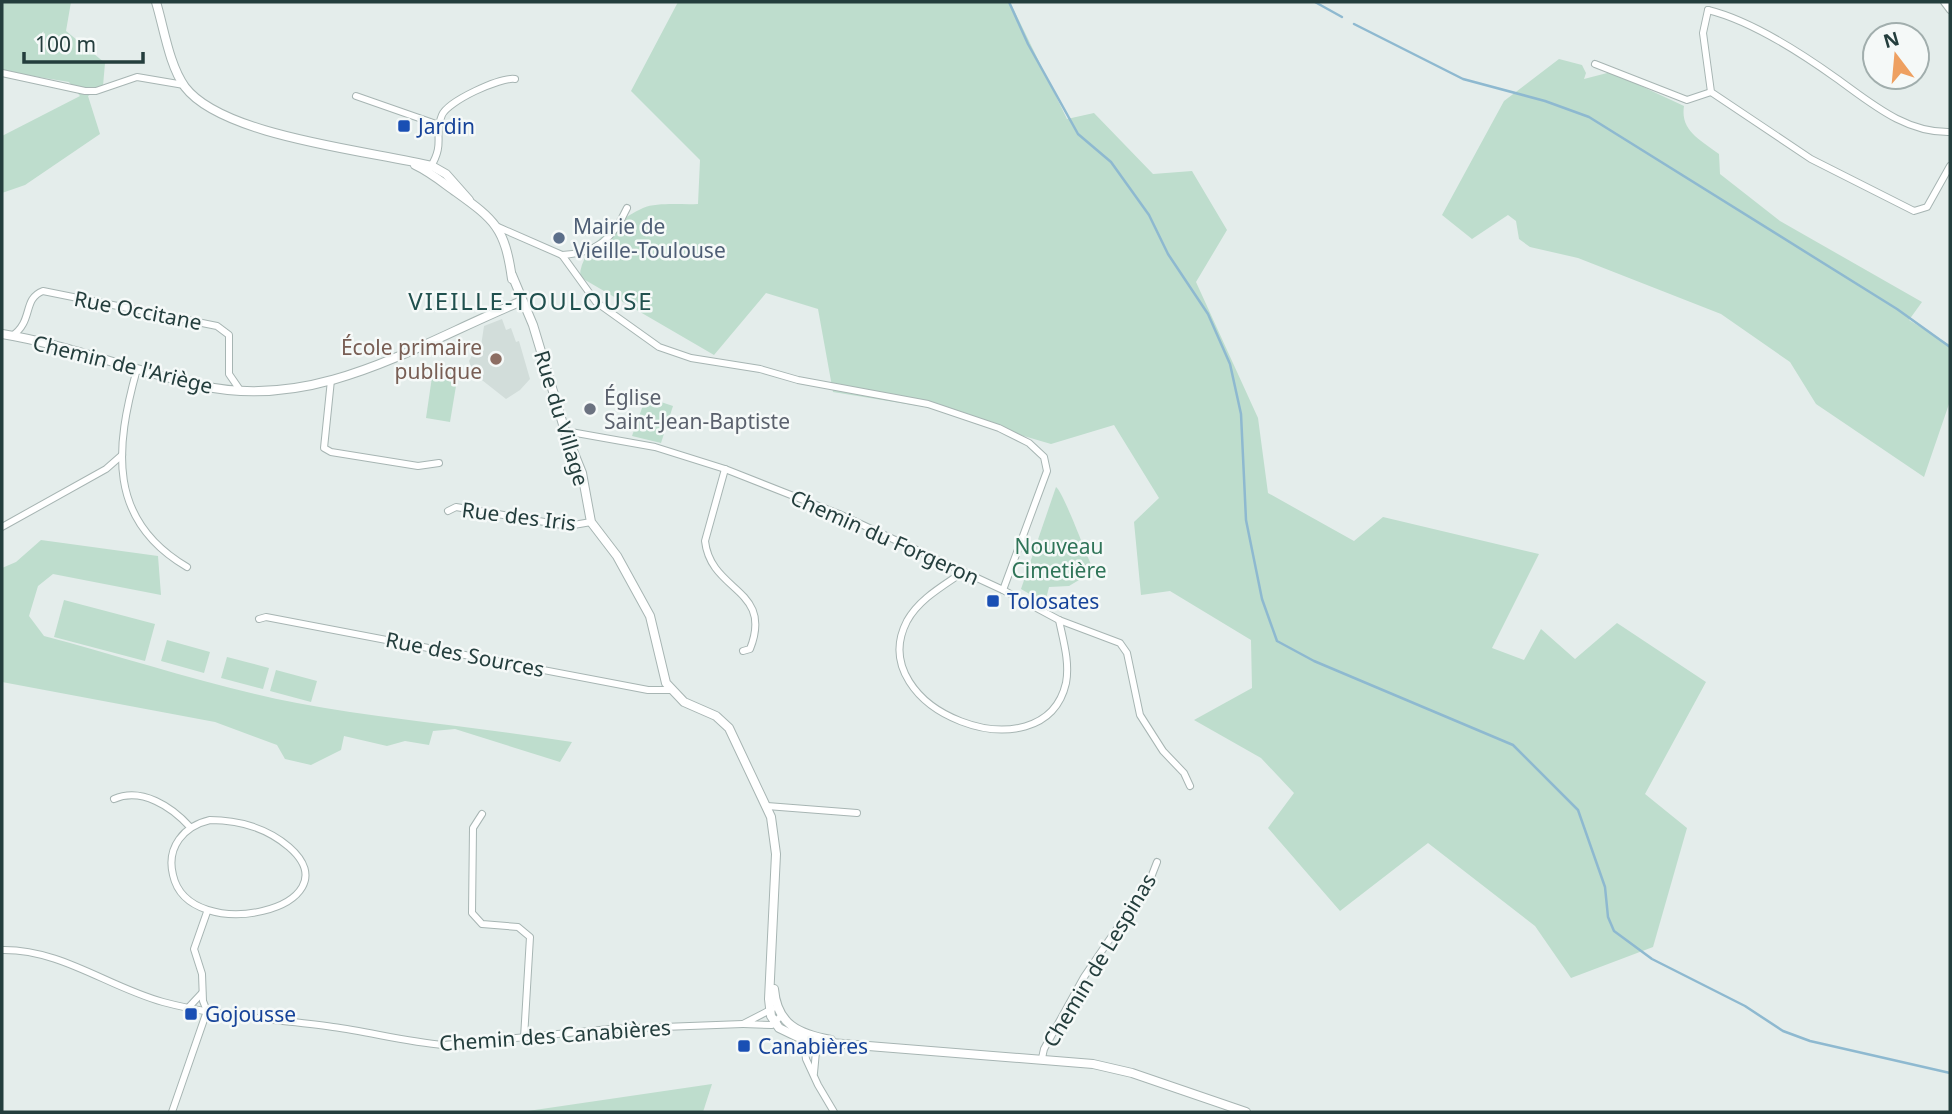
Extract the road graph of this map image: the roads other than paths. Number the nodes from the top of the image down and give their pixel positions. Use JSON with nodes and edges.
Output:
{"nodes":[{"id":1,"x":156,"y":2,"type":"edge"},
{"id":2,"x":1704,"y":2,"type":"edge"},
{"id":3,"x":1944,"y":2,"type":"edge"},
{"id":4,"x":1708,"y":10,"type":"junction"},
{"id":5,"x":1950,"y":10,"type":"edge"},
{"id":6,"x":1595,"y":64,"type":"dead end"},
{"id":7,"x":2,"y":73,"type":"edge"},
{"id":8,"x":515,"y":79,"type":"dead end"},
{"id":9,"x":184,"y":85,"type":"junction"},
{"id":10,"x":1711,"y":92,"type":"junction"},
{"id":11,"x":356,"y":96,"type":"dead end"},
{"id":12,"x":439,"y":125,"type":"junction"},
{"id":13,"x":1950,"y":132,"type":"edge"},
{"id":14,"x":1950,"y":166,"type":"edge"},
{"id":15,"x":430,"y":169,"type":"junction"},
{"id":16,"x":627,"y":208,"type":"dead end"},
{"id":17,"x":498,"y":227,"type":"junction"},
{"id":18,"x":562,"y":256,"type":"junction"},
{"id":19,"x":520,"y":302,"type":"junction"},
{"id":20,"x":26,"y":323,"type":"junction"},
{"id":21,"x":2,"y":334,"type":"edge"},
{"id":22,"x":12,"y":336,"type":"junction"},
{"id":23,"x":34,"y":341,"type":"junction"},
{"id":24,"x":137,"y":369,"type":"junction"},
{"id":25,"x":229,"y":374,"type":"junction"},
{"id":26,"x":331,"y":380,"type":"junction"},
{"id":27,"x":218,"y":389,"type":"junction"},
{"id":28,"x":240,"y":390,"type":"junction"},
{"id":29,"x":565,"y":431,"type":"junction"},
{"id":30,"x":122,"y":454,"type":"junction"},
{"id":31,"x":439,"y":463,"type":"dead end"},
{"id":32,"x":106,"y":469,"type":"junction"},
{"id":33,"x":725,"y":469,"type":"junction"},
{"id":34,"x":121,"y":477,"type":"junction"},
{"id":35,"x":448,"y":511,"type":"dead end"},
{"id":36,"x":589,"y":523,"type":"junction"},
{"id":37,"x":2,"y":527,"type":"edge"},
{"id":38,"x":187,"y":567,"type":"dead end"},
{"id":39,"x":963,"y":572,"type":"junction"},
{"id":40,"x":1003,"y":590,"type":"junction"},
{"id":41,"x":259,"y":620,"type":"dead end"},
{"id":42,"x":1059,"y":620,"type":"junction"},
{"id":43,"x":743,"y":652,"type":"dead end"},
{"id":44,"x":670,"y":690,"type":"junction"},
{"id":45,"x":1190,"y":786,"type":"dead end"},
{"id":46,"x":114,"y":799,"type":"dead end"},
{"id":47,"x":767,"y":806,"type":"junction"},
{"id":48,"x":857,"y":813,"type":"dead end"},
{"id":49,"x":482,"y":814,"type":"dead end"},
{"id":50,"x":190,"y":827,"type":"junction"},
{"id":51,"x":1157,"y":862,"type":"dead end"},
{"id":52,"x":207,"y":912,"type":"junction"},
{"id":53,"x":2,"y":950,"type":"edge"},
{"id":54,"x":202,"y":993,"type":"junction"},
{"id":55,"x":188,"y":1008,"type":"junction"},
{"id":56,"x":207,"y":1011,"type":"junction"},
{"id":57,"x":776,"y":1015,"type":"junction"},
{"id":58,"x":743,"y":1024,"type":"junction"},
{"id":59,"x":524,"y":1038,"type":"junction"},
{"id":60,"x":812,"y":1040,"type":"junction"},
{"id":61,"x":1042,"y":1058,"type":"junction"},
{"id":62,"x":814,"y":1073,"type":"junction"},
{"id":63,"x":172,"y":1112,"type":"edge"},
{"id":64,"x":834,"y":1112,"type":"edge"},
{"id":65,"x":1246,"y":1112,"type":"edge"}],
"edges":[{"from":1,"to":9,"type":"street"},
{"from":2,"to":4,"type":"street"},
{"from":3,"to":5,"type":"street"},
{"from":4,"to":10,"type":"street"},
{"from":4,"to":13,"type":"street"},
{"from":6,"to":10,"type":"street"},
{"from":7,"to":9,"type":"street"},
{"from":8,"to":12,"type":"street"},
{"from":9,"to":15,"type":"street"},
{"from":10,"to":14,"type":"street"},
{"from":11,"to":12,"type":"street"},
{"from":12,"to":15,"type":"street"},
{"from":15,"to":17,"type":"street"},
{"from":16,"to":18,"type":"street"},
{"from":17,"to":18,"type":"street"},
{"from":17,"to":19,"type":"street","name":"Rue du Village"},
{"from":18,"to":40,"type":"street"},
{"from":19,"to":26,"type":"street","name":"Chemin de l'Ariège"},
{"from":19,"to":29,"type":"street","name":"Rue du Village"},
{"from":20,"to":22,"type":"street","name":"Rue Occitane"},
{"from":20,"to":23,"type":"street"},
{"from":20,"to":25,"type":"street","name":"Rue Occitane"},
{"from":21,"to":22,"type":"street","name":"Chemin de l'Ariège"},
{"from":22,"to":23,"type":"street","name":"Chemin de l'Ariège"},
{"from":23,"to":24,"type":"street","name":"Chemin de l'Ariège"},
{"from":24,"to":27,"type":"street","name":"Chemin de l'Ariège"},
{"from":24,"to":30,"type":"street"},
{"from":25,"to":27,"type":"street"},
{"from":25,"to":28,"type":"street"},
{"from":26,"to":28,"type":"street","name":"Chemin de l'Ariège"},
{"from":26,"to":31,"type":"street"},
{"from":27,"to":28,"type":"street","name":"Chemin de l'Ariège"},
{"from":29,"to":33,"type":"street","name":"Chemin du Forgeron"},
{"from":29,"to":36,"type":"street","name":"Rue du Village"},
{"from":30,"to":32,"type":"street"},
{"from":30,"to":34,"type":"street"},
{"from":32,"to":34,"type":"street"},
{"from":32,"to":37,"type":"street"},
{"from":33,"to":39,"type":"street","name":"Chemin du Forgeron"},
{"from":33,"to":43,"type":"street"},
{"from":34,"to":38,"type":"street"},
{"from":35,"to":36,"type":"street","name":"Rue des Iris"},
{"from":36,"to":44,"type":"street","name":"Rue du Village"},
{"from":39,"to":40,"type":"street","name":"Chemin du Forgeron"},
{"from":39,"to":42,"type":"street"},
{"from":40,"to":42,"type":"street","name":"Chemin du Forgeron"},
{"from":41,"to":44,"type":"street","name":"Rue des Sources"},
{"from":42,"to":45,"type":"street","name":"Chemin du Forgeron"},
{"from":44,"to":47,"type":"street"},
{"from":46,"to":50,"type":"street"},
{"from":47,"to":48,"type":"street"},
{"from":47,"to":57,"type":"street"},
{"from":49,"to":59,"type":"street"},
{"from":50,"to":52,"type":"street"},
{"from":50,"to":52,"type":"street"},
{"from":51,"to":61,"type":"street","name":"Chemin de Lespinas"},
{"from":52,"to":54,"type":"street"},
{"from":53,"to":55,"type":"street","name":"Chemin des Canabières"},
{"from":54,"to":55,"type":"street"},
{"from":54,"to":56,"type":"street"},
{"from":55,"to":56,"type":"street","name":"Chemin des Canabières"},
{"from":56,"to":59,"type":"street","name":"Chemin des Canabières"},
{"from":56,"to":63,"type":"street"},
{"from":57,"to":58,"type":"street","name":"Chemin des Canabières"},
{"from":57,"to":58,"type":"street","name":"Chemin des Canabières"},
{"from":57,"to":60,"type":"street"},
{"from":58,"to":59,"type":"street","name":"Chemin des Canabières"},
{"from":60,"to":61,"type":"street"},
{"from":60,"to":62,"type":"street"},
{"from":60,"to":62,"type":"street"},
{"from":61,"to":65,"type":"street"},
{"from":62,"to":64,"type":"street"}]}
